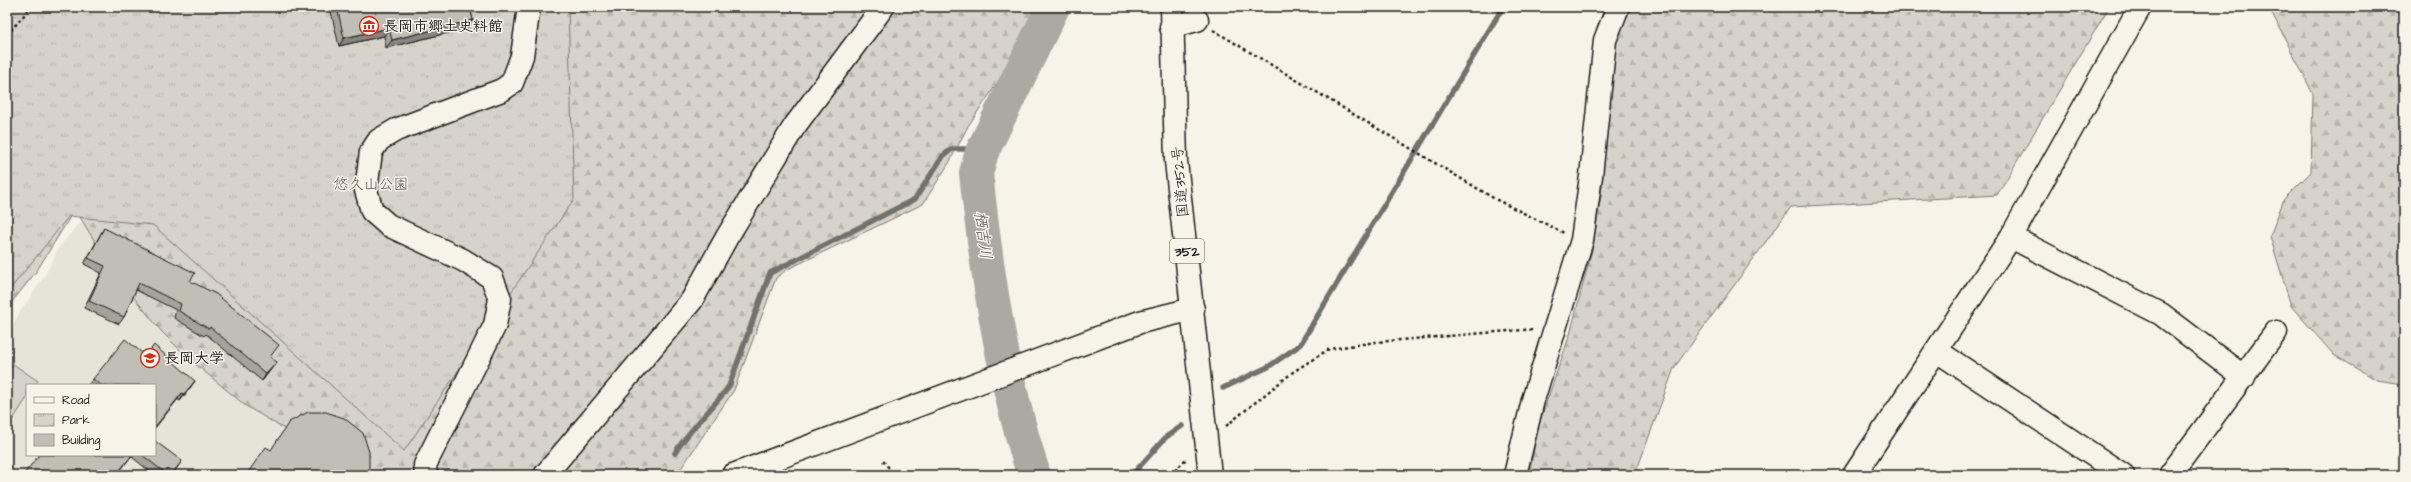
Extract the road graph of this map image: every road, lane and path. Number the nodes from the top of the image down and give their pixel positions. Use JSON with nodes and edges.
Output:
{"nodes":[{"id":1,"x":31,"y":7,"type":"edge"},
{"id":2,"x":528,"y":7,"type":"edge"},
{"id":3,"x":883,"y":7,"type":"edge"},
{"id":4,"x":1618,"y":7,"type":"edge"},
{"id":5,"x":2140,"y":7,"type":"edge"},
{"id":6,"x":1172,"y":17,"type":"edge"},
{"id":7,"x":1197,"y":20,"type":"joint"},
{"id":8,"x":7,"y":35,"type":"edge"},
{"id":9,"x":2012,"y":237,"type":"junction"},
{"id":10,"x":1582,"y":240,"type":"junction"},
{"id":11,"x":1193,"y":309,"type":"junction"},
{"id":12,"x":1556,"y":327,"type":"junction"},
{"id":13,"x":2276,"y":332,"type":"dead end"},
{"id":14,"x":1937,"y":352,"type":"junction"},
{"id":15,"x":2244,"y":377,"type":"junction"},
{"id":16,"x":1205,"y":438,"type":"junction"},
{"id":17,"x":883,"y":460,"type":"dead end"},
{"id":18,"x":426,"y":475,"type":"edge"},
{"id":19,"x":545,"y":475,"type":"edge"},
{"id":20,"x":733,"y":475,"type":"edge"},
{"id":21,"x":895,"y":475,"type":"edge"},
{"id":22,"x":1210,"y":475,"type":"edge"},
{"id":23,"x":1515,"y":475,"type":"edge"},
{"id":24,"x":1854,"y":475,"type":"edge"},
{"id":25,"x":2123,"y":475,"type":"edge"},
{"id":26,"x":2170,"y":475,"type":"edge"}],
"edges":[{"from":1,"to":8,"type":"path"},
{"from":2,"to":18,"type":"main road"},
{"from":3,"to":19,"type":"main road"},
{"from":4,"to":10,"type":"main road"},
{"from":5,"to":9,"type":"main road"},
{"from":6,"to":7,"type":"main road"},
{"from":6,"to":11,"type":"main road","name":"国道352号","number":"352"},
{"from":7,"to":10,"type":"path"},
{"from":9,"to":14,"type":"main road"},
{"from":9,"to":15,"type":"main road"},
{"from":10,"to":12,"type":"main road"},
{"from":11,"to":16,"type":"main road","name":"国道352号","number":"352"},
{"from":11,"to":20,"type":"main road"},
{"from":12,"to":16,"type":"path"},
{"from":12,"to":23,"type":"main road"},
{"from":13,"to":15,"type":"main road"},
{"from":14,"to":24,"type":"main road"},
{"from":14,"to":25,"type":"main road"},
{"from":15,"to":26,"type":"main road"},
{"from":16,"to":22,"type":"main road","name":"国道352号","number":"352"},
{"from":17,"to":21,"type":"path"}]}
